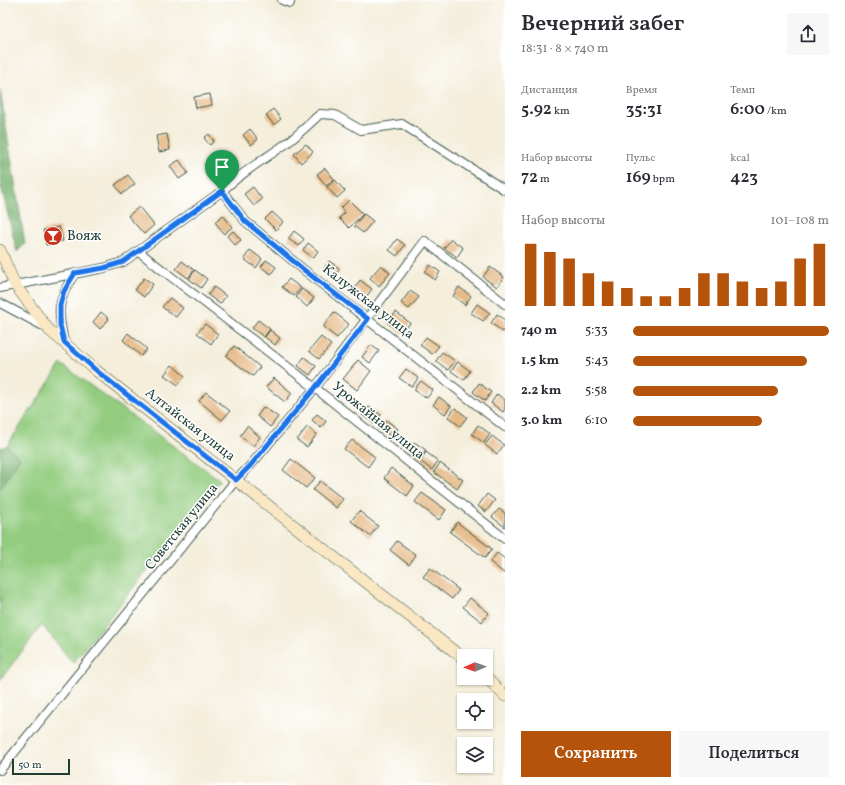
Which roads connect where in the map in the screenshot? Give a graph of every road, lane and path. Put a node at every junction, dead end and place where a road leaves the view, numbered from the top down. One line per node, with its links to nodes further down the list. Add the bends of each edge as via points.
1 (282, 0): 2 (street)
2 (290, 3)
3 (505, 190): 4 (street, via 402,124 361,130 335,115 320,114 288,142)
4 (222, 191): 6 (street); 12 (street, Калужская улица, via 245,221)
5 (0, 250): 8 (main road, Алтайская улица)
6 (138, 251): 7 (street, via 123,262); 15 (street, Урожайная улица)
7 (75, 273): 8 (street); 14 (street, via 64,291 60,305 60,325)
8 (15, 285): 9 (street); 13 (main road, Алтайская улица)
9 (0, 288)
10 (0, 303): 13 (street)
11 (505, 304): 12 (street, Советская улица, via 425,241)
12 (368, 319): 15 (street, Советская улица); 16 (street, Калужская улица)
13 (50, 330): 14 (main road, Алтайская улица)
14 (64, 342): 17 (main road, Алтайская улица, via 98,372)
15 (315, 388): 17 (street, Советская улица); 18 (street, Урожайная улица)
16 (505, 427)
17 (236, 480): 19 (main road, Алтайская улица); 22 (street, Советская улица)
18 (505, 539)
19 (457, 654)
20 (493, 684): 21 (main road)
21 (505, 696)
22 (0, 770)

